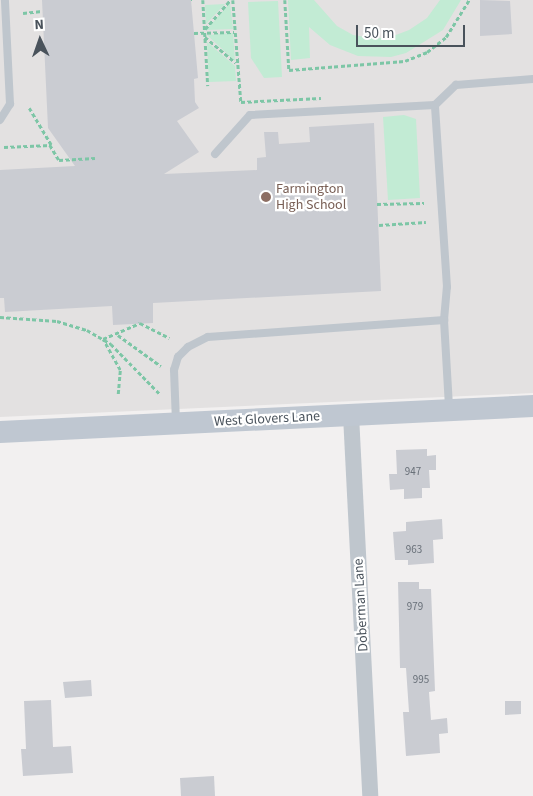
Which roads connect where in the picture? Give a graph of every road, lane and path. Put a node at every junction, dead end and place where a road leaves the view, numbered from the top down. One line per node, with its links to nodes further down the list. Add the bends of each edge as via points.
1 (5, 0): 8 (lane)
2 (203, 0): 9 (path)
3 (232, 0): 9 (path); 10 (path)
4 (285, 0): 5 (path, via 289,70 405,61 427,52 446,37)
5 (469, 0)
6 (42, 11): 7 (path)
7 (23, 14)
8 (3, 17): 19 (lane, via 10,104)
9 (204, 31): 10 (path); 11 (path); 12 (path)
10 (234, 32): 13 (path)
11 (194, 33)
12 (205, 37): 13 (path); 15 (path)
13 (236, 63): 16 (path, via 240,102)
14 (533, 79): 17 (lane, via 456,85)
15 (208, 86)
16 (321, 98)
17 (435, 105): 22 (lane, via 250,115); 29 (lane, via 447,287)
18 (29, 108): 20 (path)
19 (0, 120)
20 (50, 145): 21 (path); 23 (path, via 58,160)
21 (4, 147)
22 (215, 154)
23 (95, 158)
24 (424, 203): 25 (path)
25 (377, 204)
26 (426, 222): 27 (path)
27 (379, 224)
28 (0, 316): 32 (path, via 57,321)
29 (444, 320): 37 (lane); 39 (lane, via 208,337 188,347 178,358 174,370)
30 (117, 334): 31 (path, via 140,323); 32 (path); 33 (path)
31 (169, 338)
32 (102, 339): 34 (path); 35 (path, via 120,370)
33 (161, 366)
34 (159, 393)
35 (118, 394)
36 (533, 406): 37 (street, West Glovers Lane)
37 (450, 410): 38 (street, West Glovers Lane)
38 (351, 415): 39 (street, West Glovers Lane); 41 (street, Doberman Lane)
39 (176, 423): 40 (street, West Glovers Lane)
40 (0, 432)
41 (370, 796)

